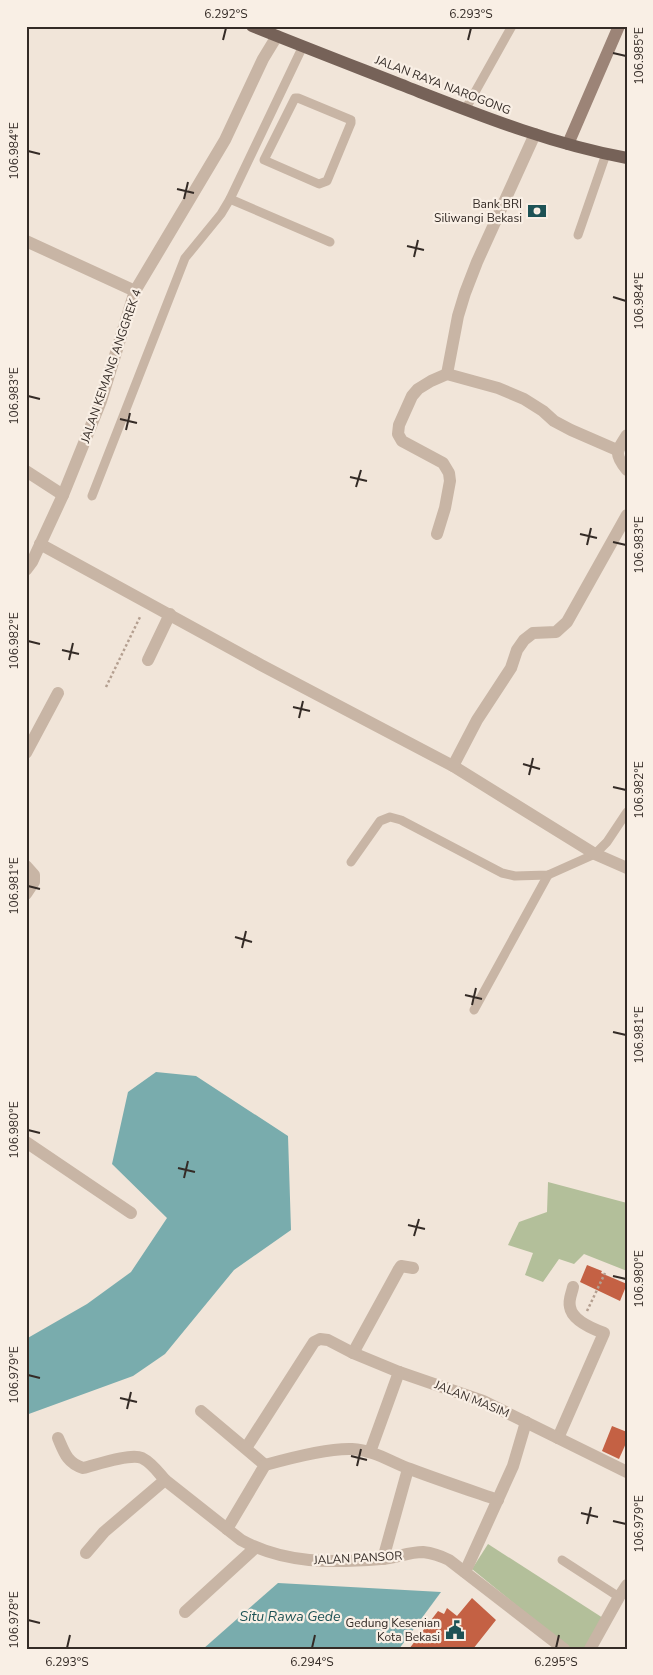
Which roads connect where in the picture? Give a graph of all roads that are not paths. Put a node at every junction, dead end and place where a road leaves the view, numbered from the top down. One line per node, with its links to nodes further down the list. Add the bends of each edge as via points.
1 (253, 26): 4 (main road, JALAN RAYA NAROGONG)
2 (512, 26): 6 (lane)
3 (619, 26): 10 (main road)
4 (277, 36): 5 (main road, JALAN RAYA NAROGONG); 17 (street, JALAN KEMANG ANGGREK 4, via 225,140)
5 (303, 46): 6 (main road, JALAN RAYA NAROGONG); 7 (lane)
6 (465, 110): 9 (main road, JALAN RAYA NAROGONG)
7 (265, 124): 8 (lane); 13 (lane)
8 (279, 129): 8 (lane, via 264,161 323,184 351,120 295,98)
9 (535, 134): 10 (main road, JALAN RAYA NAROGONG); 18 (street, via 465,293)
10 (568, 144): 11 (main road, JALAN RAYA NAROGONG)
11 (606, 154): 12 (main road, JALAN RAYA NAROGONG); 14 (lane)
12 (627, 158)
13 (230, 200): 16 (lane); 24 (lane, via 185,258)
14 (578, 236)
15 (26, 241): 17 (street)
16 (330, 242)
17 (135, 291): 23 (street, JALAN KEMANG ANGGREK 4, via 101,401)
18 (447, 374): 20 (street, via 524,399 554,421); 26 (street, via 418,389 412,396 398,434 402,441 442,463 449,473 445,508)
19 (627, 435): 20 (street)
20 (617, 450): 21 (street, via 618,459)
21 (627, 470)
22 (26, 471): 23 (street)
23 (63, 495): 27 (street, JALAN KEMANG ANGGREK 4)
24 (92, 496)
25 (627, 515): 33 (street, via 567,622 556,632 533,633 517,650 512,668 476,720)
26 (437, 534)
27 (40, 544): 28 (street, JALAN KEMANG ANGGREK 4); 29 (street)
28 (26, 570)
29 (170, 614): 30 (street); 33 (street)
30 (148, 660)
31 (58, 693): 32 (street)
32 (26, 753)
33 (453, 766): 35 (street)
34 (627, 812): 35 (lane)
35 (595, 854): 38 (street); 39 (lane)
36 (351, 862): 39 (lane, via 380,821 390,817 502,873)
37 (26, 866): 40 (street, via 34,875 34,882)
38 (627, 868)
39 (548, 875): 41 (lane)
40 (26, 894)
41 (474, 1010)
42 (26, 1142): 43 (street)
43 (131, 1213)
44 (413, 1268): 46 (street, via 405,1265 398,1269)
45 (573, 1286): 51 (street, via 572,1314 588,1327 604,1333)
46 (353, 1353): 47 (street, JALAN MASIM); 52 (street, JALAN MASIM, via 328,1340 314,1342)
47 (399, 1372): 49 (street, JALAN MASIM, via 483,1401); 53 (street)
48 (201, 1411): 52 (street)
49 (526, 1422): 51 (street, JALAN MASIM); 58 (street, via 513,1466)
50 (58, 1438): 57 (street, JALAN PANSOR, via 70,1462 75,1465 83,1468 140,1457)
51 (558, 1438): 56 (street, JALAN MASIM)
52 (246, 1448): 54 (street)
53 (370, 1452): 54 (street, via 340,1450); 55 (street)
54 (265, 1465): 59 (street)
55 (408, 1469): 58 (street); 62 (street)
56 (627, 1472)
57 (165, 1480): 59 (street, JALAN PANSOR); 61 (street, via 104,1532)
58 (498, 1500): 64 (street)
59 (227, 1529): 60 (street, JALAN PANSOR)
60 (255, 1548): 62 (street, JALAN PANSOR, via 306,1561); 67 (street)
61 (86, 1553)
62 (383, 1559): 64 (street, JALAN PANSOR, via 423,1552 449,1560)
63 (562, 1560): 66 (lane)
64 (465, 1572): 68 (street, JALAN PANSOR)
65 (627, 1585): 66 (street)
66 (617, 1596): 69 (street)
67 (185, 1612)
68 (564, 1649)
69 (590, 1649)

